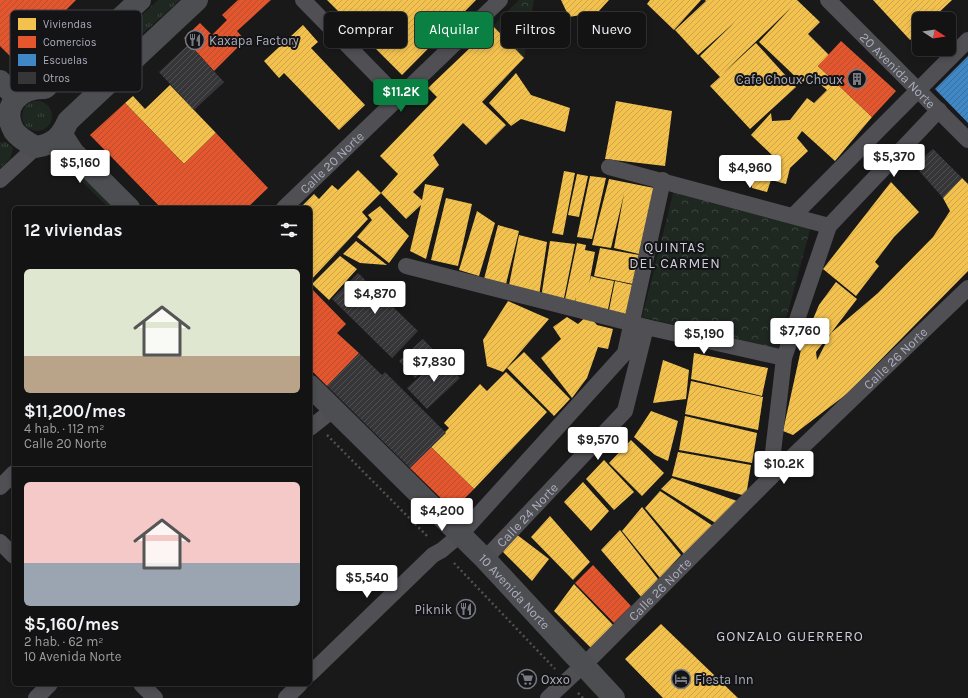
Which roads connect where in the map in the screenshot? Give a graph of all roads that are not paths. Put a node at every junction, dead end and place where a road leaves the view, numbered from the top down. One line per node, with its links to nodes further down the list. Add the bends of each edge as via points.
1 (140, 0): 6 (street)
2 (197, 0): 8 (street)
3 (303, 0): 16 (street)
4 (500, 0): 16 (street, Calle 20 Norte)
5 (828, 0): 10 (street, 20 Avenida Norte)
6 (129, 10)
7 (968, 40): 10 (street)
8 (142, 52)
9 (0, 81): 11 (street)
10 (918, 89): 17 (street, 20 Avenida Norte); 27 (street)
11 (10, 91)
12 (11, 92): 15 (street)
13 (23, 92): 15 (street)
14 (99, 92): 19 (street, via 68,121)
15 (16, 97): 18 (street, via 8,109)
16 (398, 97): 26 (street, Calle 20 Norte)
17 (939, 110): 20 (street, 20 Avenida Norte); 28 (street)
18 (4, 122): 21 (street, via 24,141)
19 (62, 135): 21 (street, via 50,144); 25 (street, via 73,152)
20 (968, 140)
21 (36, 147): 23 (street)
22 (609, 167): 24 (street)
23 (0, 180)
24 (663, 180): 27 (street); 31 (street, Calle 24 Norte)
25 (127, 206)
26 (286, 206)
27 (794, 215): 28 (street)
28 (828, 226): 32 (street)
29 (406, 266): 31 (street)
30 (968, 288): 37 (street, Calle 26 Norte)
31 (639, 325): 32 (street); 39 (street, Calle 24 Norte, via 625,353); 42 (street, Calle 24 Norte, via 625,411)
32 (784, 358): 37 (street)
33 (312, 388): 34 (street, 10 Avenida Norte)
34 (334, 409): 35 (street); 39 (street, 10 Avenida Norte)
35 (312, 426)
36 (12, 475): 38 (street)
37 (770, 478): 43 (street, Calle 26 Norte)
38 (0, 487)
39 (461, 534): 42 (street, 10 Avenida Norte); 44 (street, Calle 24 Norte, via 433,555)
40 (0, 542): 41 (street)
41 (12, 554)
42 (485, 559): 43 (street, 10 Avenida Norte)
43 (583, 665): 51 (street, Calle 26 Norte); 52 (street, 10 Avenida Norte)
44 (312, 672)
45 (48, 686): 48 (street)
46 (143, 686): 49 (street)
47 (298, 686): 50 (street)
48 (36, 698)
49 (155, 698)
50 (286, 698)
51 (548, 698)
52 (614, 698)

